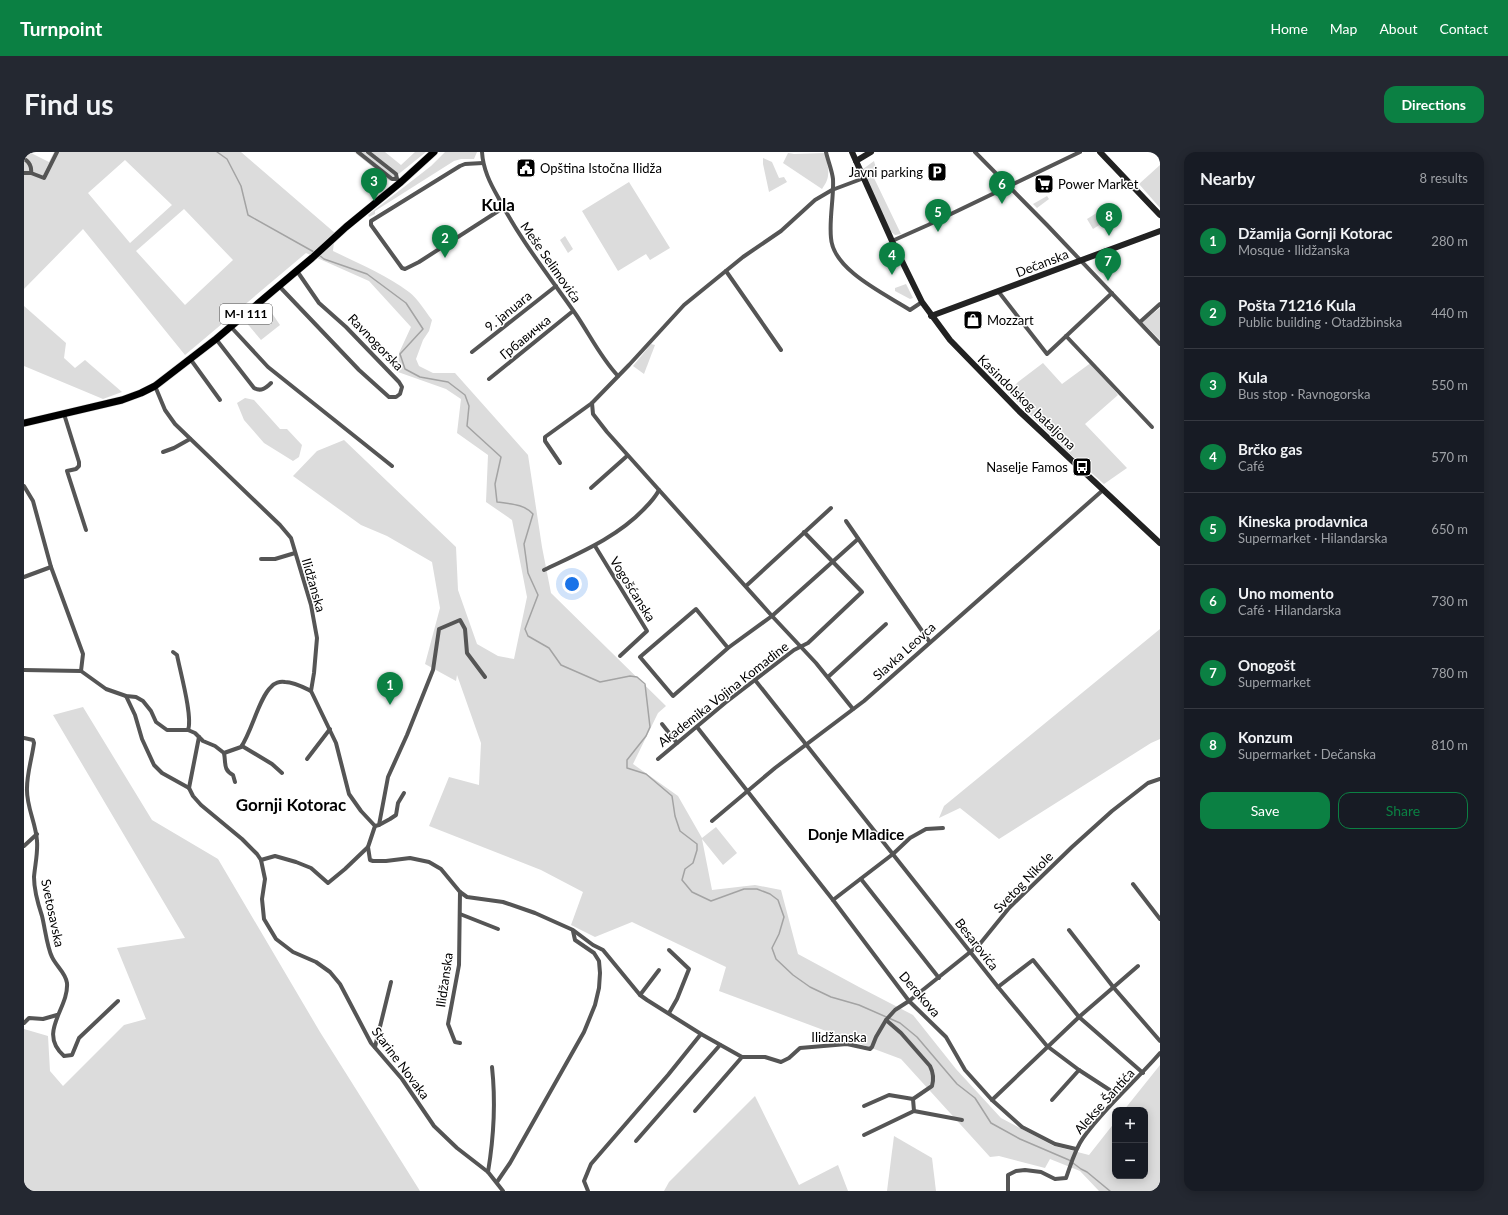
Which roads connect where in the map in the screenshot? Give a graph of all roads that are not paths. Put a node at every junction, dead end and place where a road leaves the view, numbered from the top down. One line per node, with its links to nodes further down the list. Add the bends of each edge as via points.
1 (57, 152): 15 (street, via 44,178)
2 (358, 152): 18 (street, via 392,180)
3 (368, 152): 18 (street, via 396,174)
4 (434, 152): 18 (main road, M-I 111)
5 (482, 152): 14 (street, Meše Selimovića)
6 (826, 152): 20 (street, via 832,177)
7 (852, 152): 13 (street, Kasindolskog bataljona)
8 (871, 152): 13 (street)
9 (975, 152): 19 (street)
10 (1080, 152): 19 (street)
11 (1100, 152): 22 (street)
12 (24, 159): 15 (street, via 29,164)
13 (856, 161): 17 (street, Kasindolskog bataljona)
14 (483, 163): 21 (street, Meše Selimovića); 21 (street, via 460,166 371,221 371,225 405,269)
15 (31, 172): 16 (street)
16 (24, 173)
17 (864, 178): 20 (street); 24 (street, Kasindolskog bataljona)
18 (399, 180): 26 (main road, M-I 111)
19 (1008, 187): 24 (street); 25 (street)
20 (832, 190): 27 (street, via 815,200 781,231); 32 (street, via 831,239 840,261 855,276 910,310)
21 (503, 208): 29 (street, Meše Selimovića)
22 (1160, 215)
23 (1160, 231): 25 (street, Dečanska)
24 (892, 240): 32 (street, Kasindolskog bataljona)
25 (1081, 260): 30 (street, Dečanska); 31 (street)
26 (297, 271): 28 (main road, M-I 111); 28 (street, Ravnogorska, via 320,303 399,382 402,387 400,394 390,397 359,370)
27 (726, 271): 41 (street); 44 (street, via 676,312)
28 (279, 286): 37 (main road, M-I 111)
29 (556, 286): 34 (street, Meše Selimovića); 42 (street, 9. januara)
30 (998, 291): 35 (street, Dečanska); 38 (street, via 1047,354)
31 (1112, 293): 36 (street); 38 (street)
32 (922, 302): 35 (street, Kasindolskog bataljona)
33 (1160, 304): 36 (street)
34 (573, 310): 44 (street, Meše Selimovića, via 605,362); 45 (street, Грбавичка)
35 (931, 316): 61 (street, Kasindolskog bataljona, via 989,381)
36 (1140, 322): 40 (street)
37 (231, 327): 39 (main road, M-I 111); 57 (street, via 268,367)
38 (1066, 336): 52 (street)
39 (216, 339): 43 (main road, M-I 111); 46 (street, via 254,388 265,389)
40 (1160, 344)
41 (781, 350)
42 (472, 352)
43 (190, 360): 47 (main road, M-I 111); 48 (street)
44 (618, 376): 49 (street)
45 (489, 379)
46 (271, 383)
47 (155, 386): 50 (main road, M-I 111, via 122,400); 53 (street, Ilidžanska, via 165,410)
48 (220, 400)
49 (592, 403): 55 (street, via 593,414); 56 (street, via 545,437)
50 (64, 414): 51 (main road, M-I 111); 64 (street, via 79,462 76,469 68,471)
51 (24, 423)
52 (1152, 427)
53 (190, 439): 54 (street); 69 (street, Ilidžanska, via 286,531)
54 (163, 452)
55 (627, 456): 59 (street); 60 (street)
56 (560, 463)
57 (392, 466)
58 (24, 486): 72 (street, via 33,501)
59 (592, 488)
60 (659, 490): 68 (street, Vogošćanska, via 637,516 609,538); 75 (street, Akademika Vojina Komadine)
61 (1103, 490): 67 (street, Kasindolskog bataljona); 78 (street, Slavka Leovca)
62 (831, 508): 65 (street)
63 (846, 521): 66 (street)
64 (86, 530)
65 (804, 532): 71 (street, Akademika Vojina Komadine); 75 (street)
66 (858, 539): 71 (street); 78 (street)
67 (1160, 542)
68 (594, 546): 73 (street, Vogošćanska); 82 (street, Vogošćanska, via 647,630)
69 (295, 553): 70 (street, via 275,559); 88 (street, Ilidžanska, via 311,605 317,638)
70 (261, 559)
71 (832, 561): 76 (street); 79 (street, Akademika Vojina Komadine, via 862,592 808,643)
72 (51, 567): 74 (street); 84 (street, via 83,654)
73 (544, 570)
74 (24, 577)
75 (746, 586): 76 (street, Akademika Vojina Komadine)
76 (772, 616): 79 (street, Akademika Vojina Komadine); 80 (street)
77 (886, 624): 86 (street)
78 (929, 642): 90 (street, Slavka Leovca)
79 (800, 646): 86 (street, Akademika Vojina Komadine); 87 (street, Akademika Vojina Komadine)
80 (728, 648): 80 (street, via 673,696 640,657 696,609)
81 (173, 652): 94 (street, via 177,655 189,711)
82 (620, 656)
83 (24, 670): 84 (street)
84 (81, 671): 89 (street, via 106,689)
85 (486, 677): 111 (street, via 467,653 465,628 460,620 439,630 433,670 388,777)
86 (828, 677): 90 (street, Akademika Vojina Komadine)
87 (755, 680): 92 (street, Akademika Vojina Komadine); 98 (street, Besarovića)
88 (311, 691): 93 (street); 99 (street, via 284,682 270,687)
89 (126, 696): 94 (street, via 143,701 156,722 167,730); 107 (street, Starine Novaka, via 154,765 162,773)
90 (853, 709): 98 (street, Slavka Leovca)
91 (662, 724): 97 (street)
92 (697, 727): 97 (street, Akademika Vojina Komadine); 108 (street, Derokova)
93 (330, 729): 101 (street); 111 (street, via 349,794 361,811)
94 (188, 730): 95 (street)
95 (199, 737): 100 (street); 107 (street)
96 (24, 738): 106 (street, Svetosavska, via 33,740 34,743)
97 (677, 743): 102 (street, Akademika Vojina Komadine)
98 (806, 745): 108 (street, Slavka Leovca); 116 (street, Besarovića)
99 (242, 746): 100 (street); 103 (street)
100 (224, 753): 105 (street, via 226,769)
101 (307, 759)
102 (658, 759)
103 (282, 773)
104 (1160, 779): 128 (street, Svetog Nikole, via 1148,783 1112,811 1009,908 986,938)
105 (235, 782)
106 (25, 787): 113 (street, Svetosavska)
107 (189, 788): 117 (street, Starine Novaka, via 201,805 242,838)
108 (746, 791): 110 (street, Slavka Leovca); 121 (street, Derokova)
109 (404, 793): 111 (street, via 398,803 396,814)
110 (712, 821)
111 (377, 826): 115 (street)
112 (943, 828): 116 (street, via 926,829 910,838)
113 (36, 834): 114 (street); 139 (street, Svetosavska, via 36,892 52,957 67,983)
114 (24, 846)
115 (368, 848): 117 (street, via 328,883 311,868 296,862 275,856); 120 (street, via 370,860 373,861 410,858 429,862 441,870)
116 (893, 854): 118 (street); 128 (street, Besarovića)
117 (261, 860): 148 (street, Starine Novaka, via 265,879 262,899 264,919 272,934 293,952 316,962 330,972 340,984 361,1026)
118 (861, 879): 121 (street); 131 (street, Derokova)
119 (1133, 884): 123 (street)
120 (460, 892): 122 (street, Ilidžanska); 125 (street, Ilidžanska, via 467,896 503,902)
121 (833, 900): 137 (street, Derokova)
122 (460, 914): 124 (street); 145 (street, Ilidžanska, via 458,965 448,1024 455,1042)
123 (1160, 918)
124 (498, 928)
125 (573, 930): 135 (street, Ilidžanska, via 603,950); 166 (street, via 575,940 597,958 600,973 598,996 584,1032)
126 (1069, 930): 134 (street)
127 (669, 950): 138 (street, via 689,969)
128 (970, 952): 131 (street, Svetog Nikole); 133 (street, Besarovića)
129 (1138, 966): 134 (street)
130 (659, 970): 135 (street)
131 (939, 978): 137 (street, Svetog Nikole)
132 (391, 982): 148 (street)
133 (998, 988): 140 (street, via 1033,960); 147 (street, Besarovića)
134 (1114, 988): 140 (street); 144 (street)
135 (640, 994): 138 (street, Ilidžanska)
136 (118, 1001): 139 (street, Svetosavska, via 79,1038 72,1055 68,1056 64,1056 54,1045 54,1023)
137 (909, 1001): 141 (street, Svetog Nikole); 156 (street, Derokova, via 946,1037 965,1070)
138 (669, 1013): 143 (street, Ilidžanska)
139 (57, 1015): 142 (street, via 43,1019 29,1018)
140 (1079, 1017): 147 (street); 153 (street)
141 (886, 1020): 150 (street, Ilidžanska, via 870,1049 847,1044 800,1048 781,1062 765,1057); 155 (street, via 926,1060 932,1071 932,1086)
142 (24, 1023)
143 (701, 1034): 146 (street, Ilidžanska); 168 (street, via 591,1164 584,1181)
144 (1160, 1041)
145 (460, 1043)
146 (720, 1045): 150 (street, Ilidžanska); 163 (street)
147 (1047, 1046): 152 (street, Besarovića); 156 (street)
148 (375, 1047): 165 (street, Starine Novaka, via 402,1079 434,1126)
149 (1160, 1053): 153 (street, Alekse Šantića)
150 (742, 1057): 159 (street)
151 (492, 1067): 165 (street, via 495,1107)
152 (1079, 1070): 154 (street, Besarovića); 157 (street)
153 (1143, 1073): 154 (street, Alekse Šantića)
154 (1119, 1096): 164 (street, Alekse Šantića)
155 (913, 1099): 158 (street, via 889,1095); 160 (street)
156 (992, 1100): 164 (street, Derokova, via 1022,1127 1055,1144)
157 (1052, 1100)
158 (864, 1106)
159 (695, 1111)
160 (914, 1111): 161 (street); 162 (street)
161 (962, 1120)
162 (864, 1135)
163 (636, 1141)
164 (1076, 1149): 169 (street, Alekse Šantića, via 1066,1178 1055,1179 1041,1172 1016,1170 1008,1175)
165 (488, 1172): 166 (street, Starine Novaka)
166 (497, 1182): 167 (street, Starine Novaka)
167 (503, 1191)
168 (588, 1191)
169 (1008, 1191)

